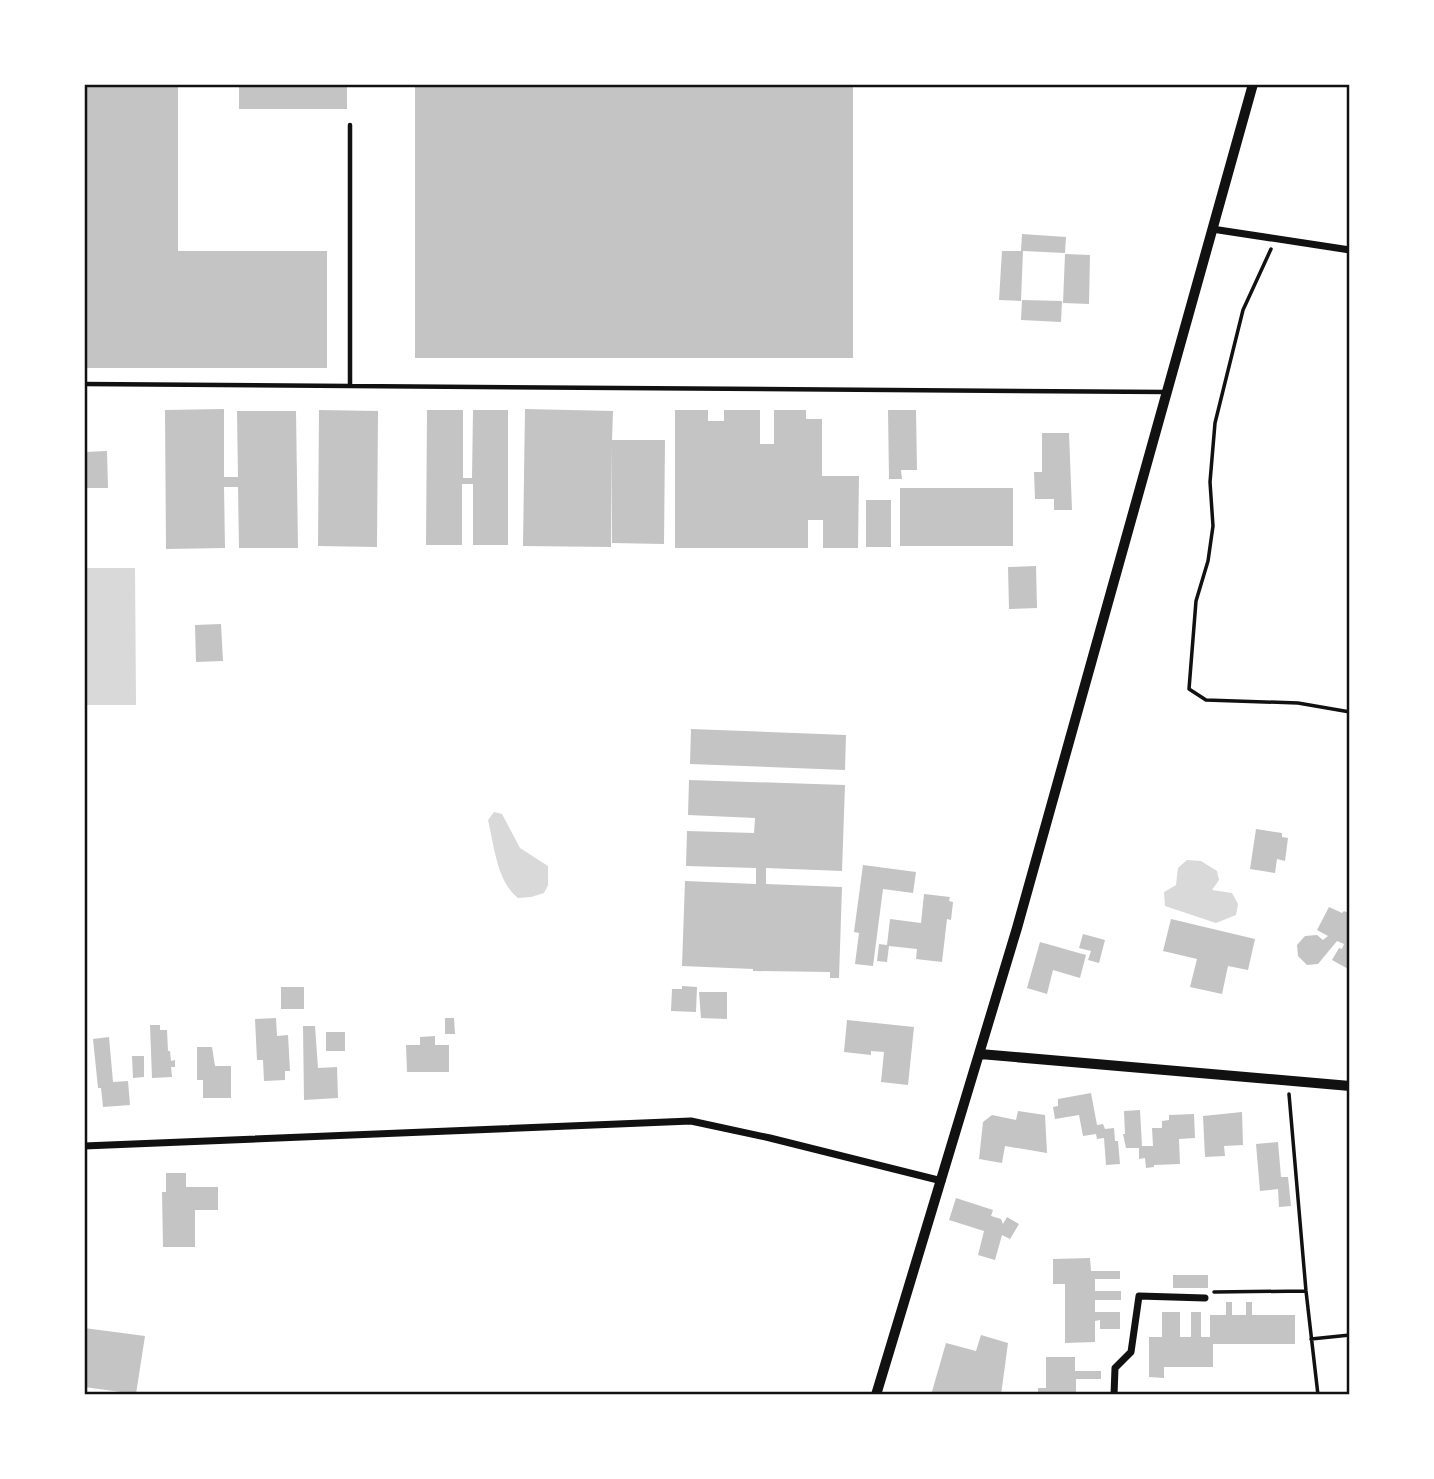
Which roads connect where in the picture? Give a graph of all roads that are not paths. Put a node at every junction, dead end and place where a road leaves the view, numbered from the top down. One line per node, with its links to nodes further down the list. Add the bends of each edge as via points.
1 (1252, 84): 3 (street)
2 (349, 125): 6 (lane)
3 (1212, 229): 4 (street); 7 (street)
4 (1350, 250)
5 (84, 384): 6 (lane)
6 (349, 386): 7 (lane)
7 (1166, 392): 8 (street)
8 (980, 1054): 9 (street); 11 (street)
9 (1350, 1086)
10 (84, 1146): 11 (street, via 691,1121)
11 (942, 1181): 13 (street)
12 (1205, 1298): 14 (street, via 1139,1296 1131,1352 1115,1368)
13 (876, 1395)
14 (1114, 1395)

